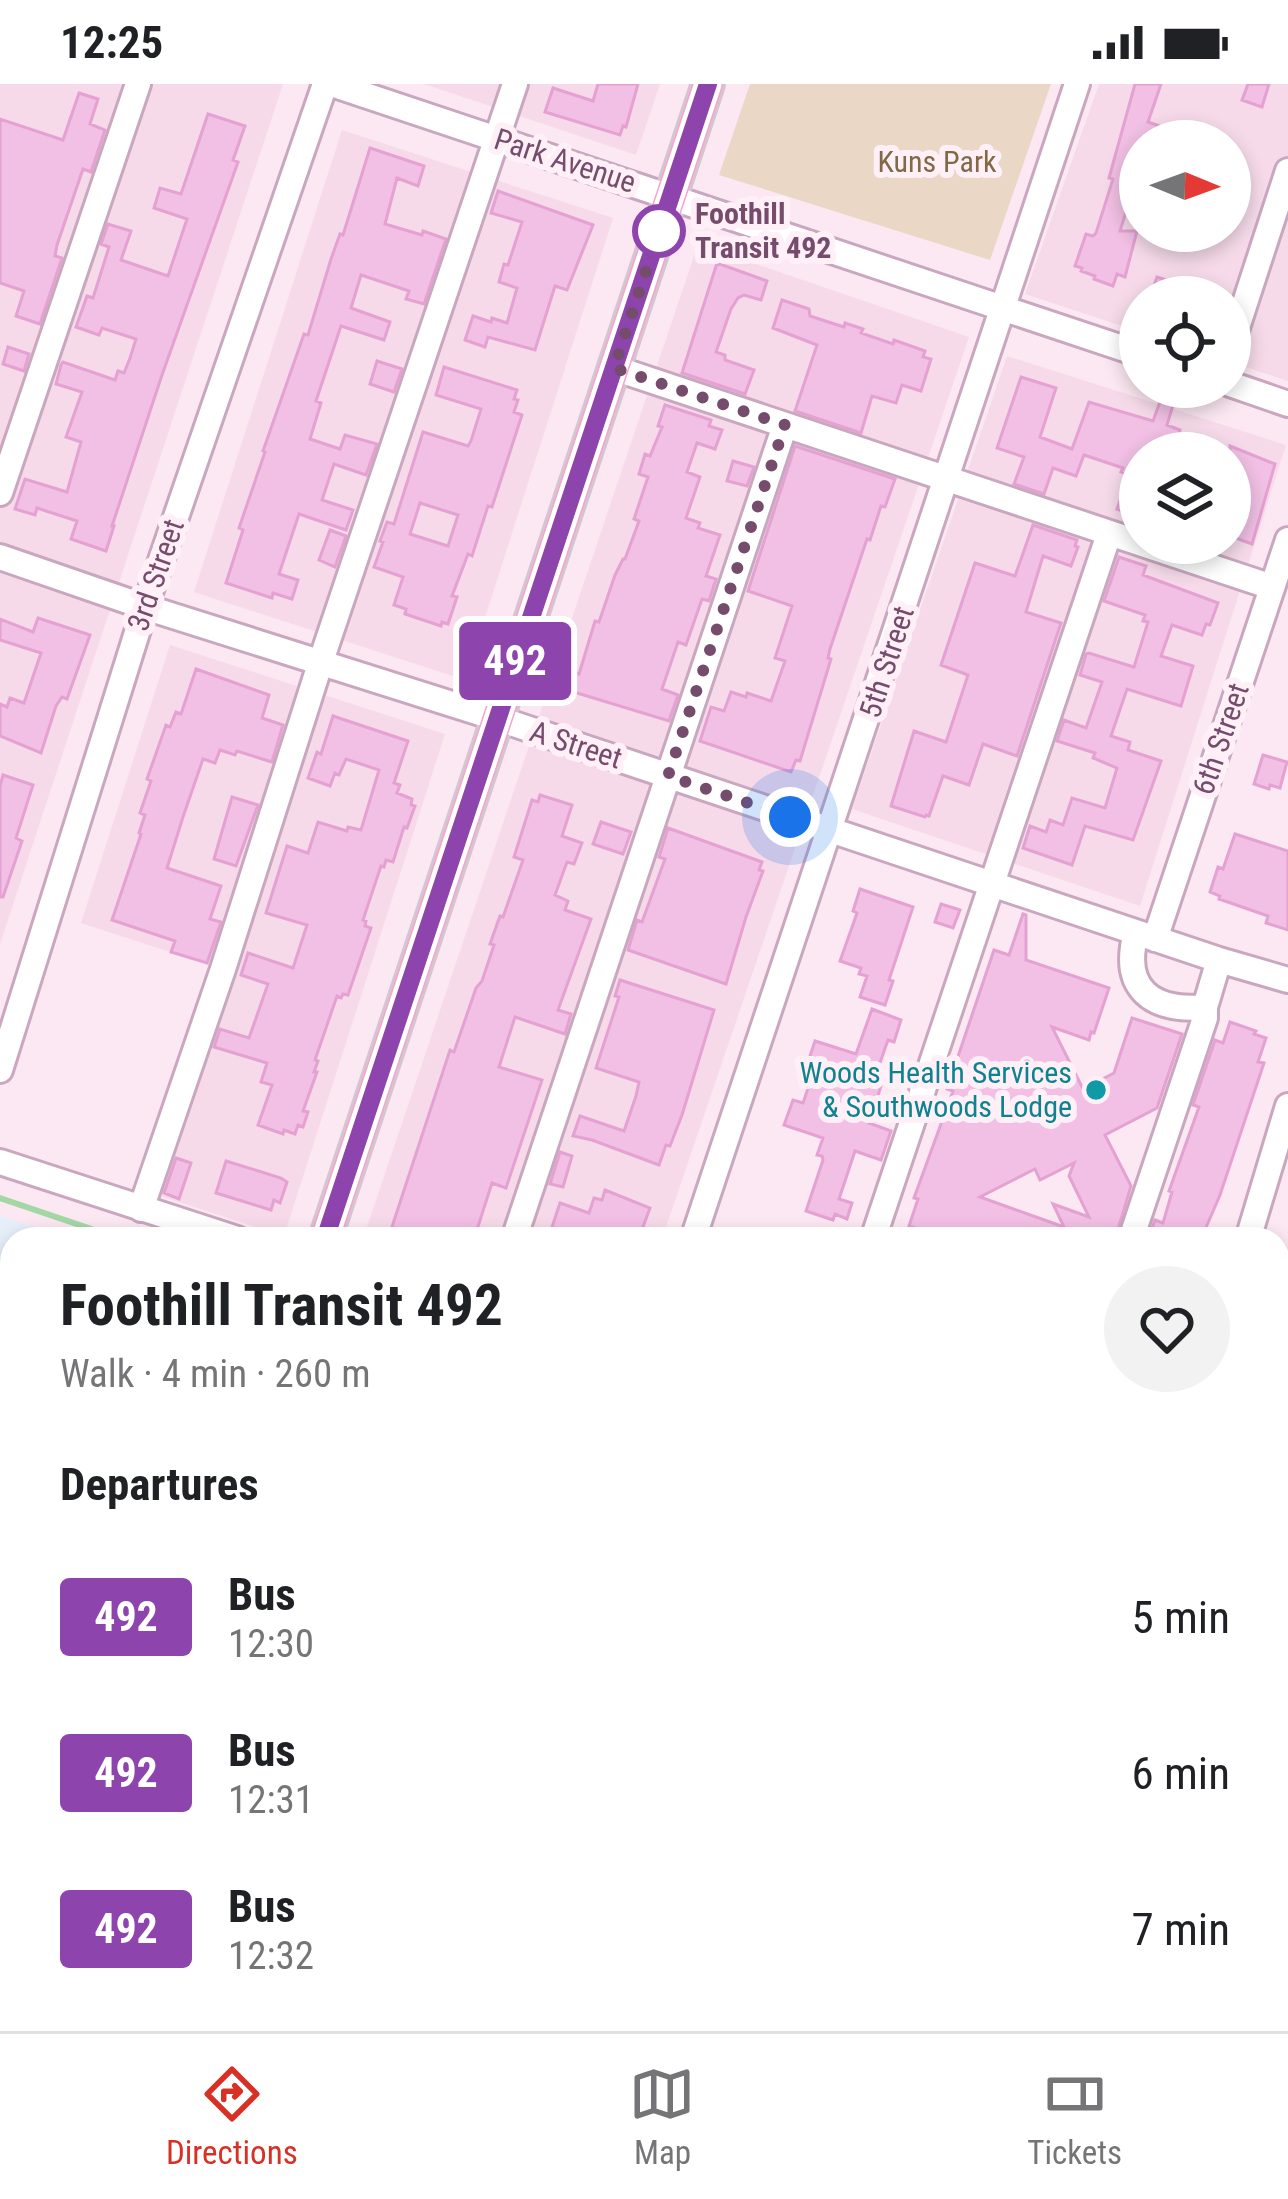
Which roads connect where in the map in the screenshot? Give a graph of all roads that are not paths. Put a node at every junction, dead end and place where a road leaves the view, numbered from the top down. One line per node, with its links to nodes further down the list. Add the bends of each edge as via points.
1 (138, 84): 17 (street)
2 (328, 84): 6 (street, Park Avenue); 22 (street, 3rd Street)
3 (515, 84): 6 (street)
4 (708, 84): 8 (main road)
5 (1077, 84): 10 (street, 5th Street)
6 (497, 139): 8 (street, Park Avenue); 23 (street)
7 (1288, 171): 9 (street)
8 (671, 196): 10 (street, Park Avenue); 12 (main road)
9 (1251, 285)
10 (1003, 308): 11 (street, Park Avenue); 16 (street, 5th Street)
11 (1119, 347)
12 (614, 368): 15 (street); 24 (main road)
13 (1251, 391): 14 (street)
14 (1288, 404)
15 (785, 425): 16 (street); 25 (street)
16 (947, 478): 18 (street); 26 (street, 5th Street)
17 (0, 493)
18 (1109, 534): 21 (street); 27 (street)
19 (1288, 540): 21 (street, 6th Street)
20 (0, 557): 22 (street, A Street)
21 (1272, 587): 28 (street, 6th Street)
22 (145, 607): 23 (street, A Street); 32 (street, 3rd Street)
23 (321, 661): 24 (street, A Street); 35 (street)
24 (496, 718): 25 (street, A Street); 37 (main road)
25 (668, 776): 26 (street, A Street); 38 (street)
26 (831, 830): 27 (street, A Street); 39 (street, 5th Street)
27 (992, 884): 28 (street, A Street); 40 (street)
28 (1146, 936): 29 (street, A Street); 31 (street, via 1131,952 1132,977 1149,997)
29 (1220, 960): 30 (street, A Street); 31 (street)
30 (1288, 980)
31 (1205, 1007): 41 (street)
32 (0, 1070)
33 (1288, 1106): 42 (street)
34 (0, 1162): 35 (street)
35 (140, 1209): 36 (street)
36 (198, 1227)
37 (329, 1227)
38 (518, 1227)
39 (697, 1227)
40 (877, 1227)
41 (1135, 1227)
42 (1252, 1227)

